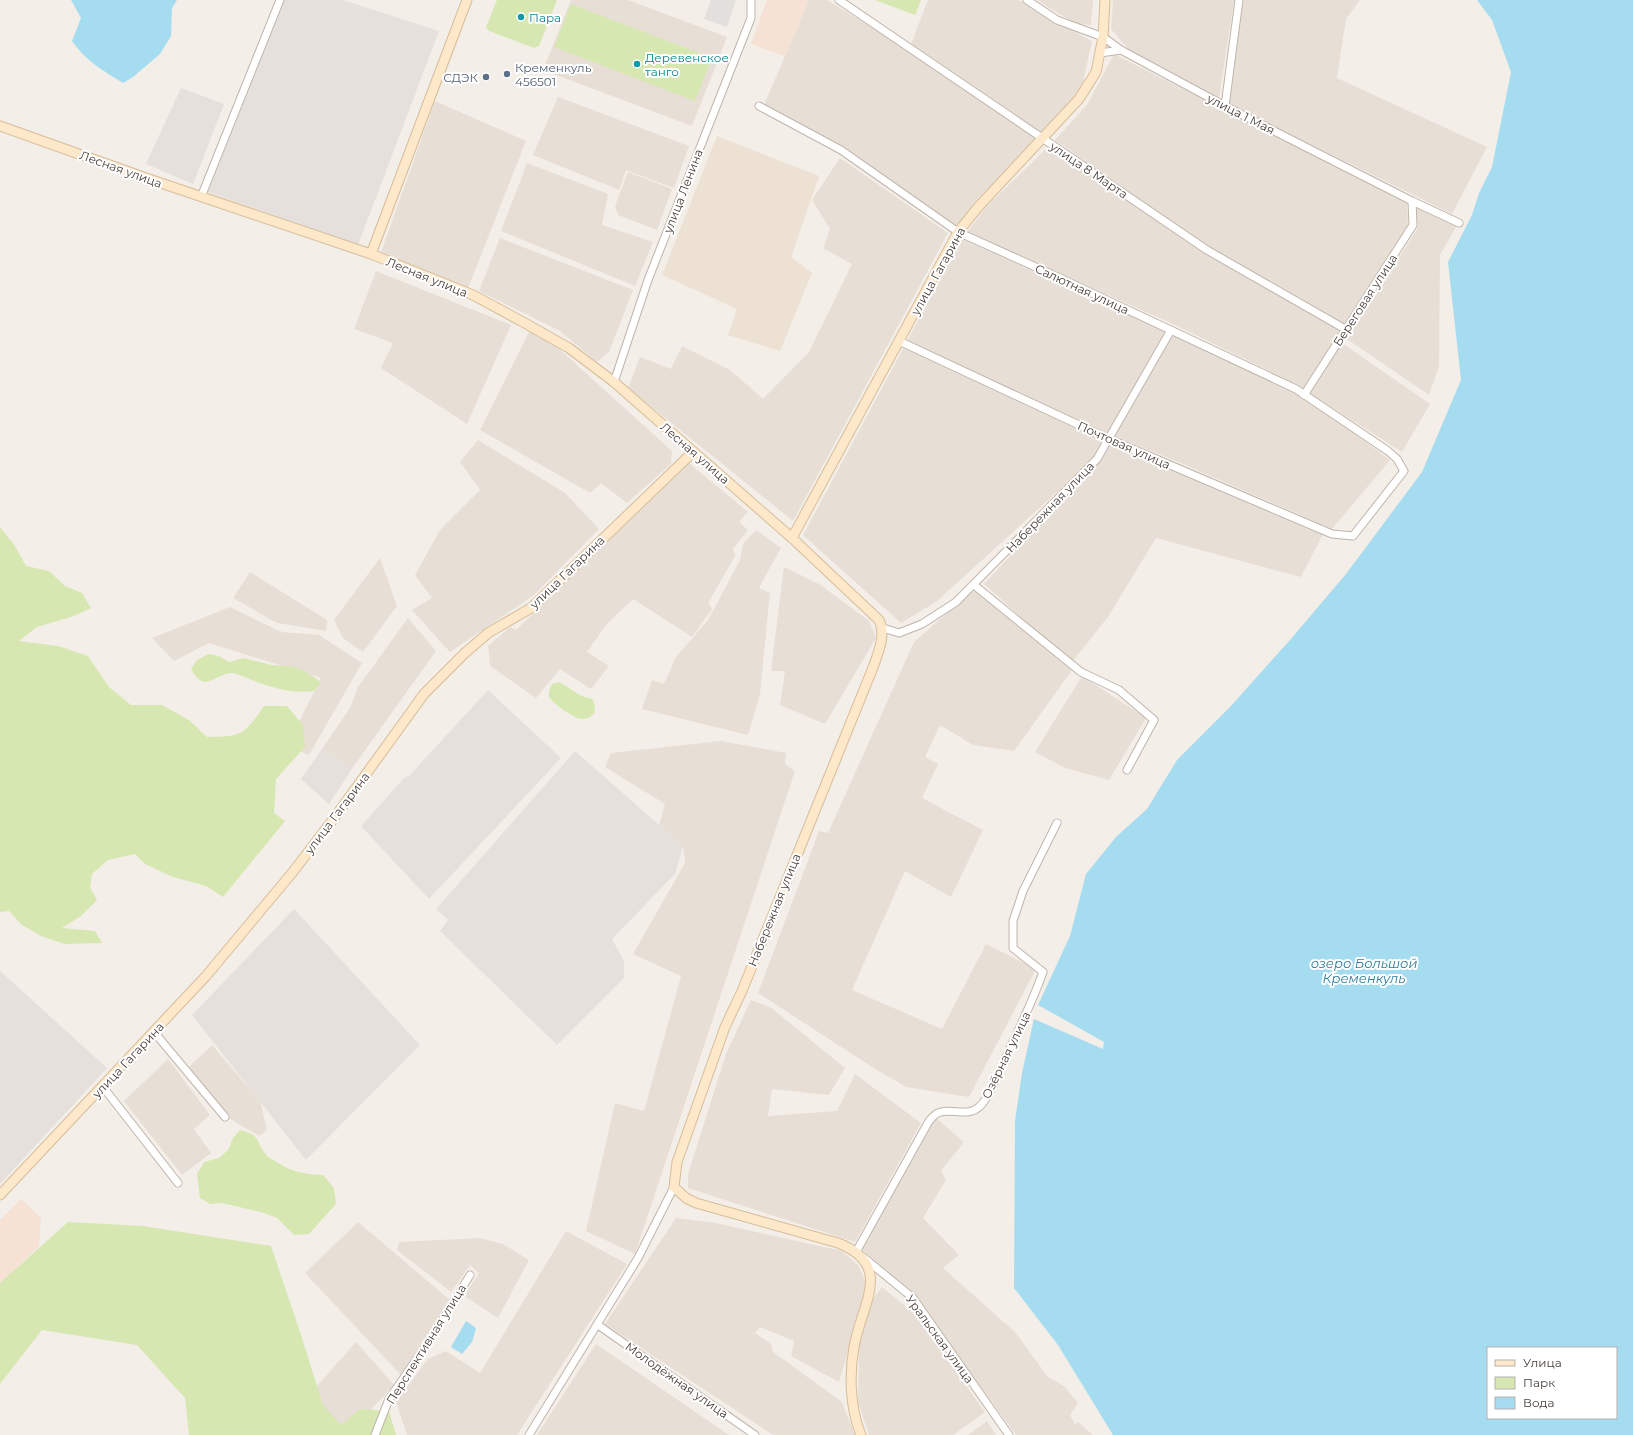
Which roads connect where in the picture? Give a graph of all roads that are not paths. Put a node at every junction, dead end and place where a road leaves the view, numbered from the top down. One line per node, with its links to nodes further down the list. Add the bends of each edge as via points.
1 (280, 0): 15 (street)
2 (467, 0): 19 (street)
3 (751, 0): 23 (street, улица Ленина, via 751,18 651,273)
4 (839, 0): 14 (street, улица 8 Марта)
5 (1027, 0): 8 (street, улица 1 Мая, via 1058,20)
6 (1105, 0): 8 (street, улица Гагарина)
7 (1239, 0): 12 (street)
8 (1102, 37): 9 (street, улица 1 Мая); 10 (street, улица Гагарина)
9 (1121, 50): 10 (street); 12 (street, улица 1 Мая)
10 (1100, 53): 14 (street, улица Гагарина, via 1096,72 1079,99)
11 (759, 106): 18 (street, Салютная улица, via 841,150)
12 (1225, 106): 16 (street, улица 1 Мая)
13 (0, 126): 15 (street, Лесная улица)
14 (1043, 139): 18 (street, улица Гагарина, via 979,206); 20 (street, улица 8 Марта, via 1207,250)
15 (201, 197): 19 (street, Лесная улица)
16 (1412, 201): 17 (street, улица 1 Мая); 20 (street, Береговая улица, via 1413,225)
17 (1459, 223)
18 (958, 232): 21 (street, Салютная улица); 22 (street, улица Гагарина)
19 (371, 254): 23 (street, Лесная улица, via 473,295 517,318 569,348)
20 (1345, 329): 24 (street, Береговая улица)
21 (1171, 330): 24 (street, Салютная улица); 25 (street, Набережная улица)
22 (899, 341): 25 (street, Почтовая улица); 28 (street, улица Гагарина)
23 (614, 382): 26 (street, Лесная улица)
24 (1304, 394): 27 (street, Салютная улица, via 1388,451 1397,459 1404,471)
25 (1109, 439): 27 (street, Почтовая улица, via 1332,534); 29 (street, Набережная улица, via 1097,459)
26 (693, 452): 28 (street, Лесная улица); 33 (street, улица Гагарина, via 531,608 488,634 464,653 424,694 292,873 206,976)
27 (1353, 536)
28 (792, 538): 30 (street, via 870,610)
29 (974, 585): 30 (street, Набережная улица, via 956,602 922,624 899,633); 31 (street, via 1081,672 1118,690 1154,720)
30 (883, 628): 37 (street, Набережная улица, via 874,665 745,984 725,1027 677,1162)
31 (1126, 770)
32 (1057, 823): 39 (street, Озёрная улица, via 1023,891 1013,921 1013,948 1043,972 1037,991 990,1092 979,1108 964,1113 944,1111 937,1113 929,1121)
33 (154, 1032): 34 (street, улица Гагарина); 35 (street)
34 (103, 1087): 36 (street); 38 (street, улица Гагарина)
35 (225, 1117)
36 (178, 1184)
37 (677, 1190): 39 (street, Уральская улица, via 696,1203 838,1243); 41 (street)
38 (0, 1195)
39 (859, 1254): 45 (street, via 868,1265 871,1275 870,1294 854,1347 851,1374 853,1402); 46 (street, Уральская улица, via 913,1298)
40 (470, 1275): 42 (street, Перспективная улица, via 430,1340 389,1399)
41 (598, 1325): 43 (street); 44 (street, Молодёжная улица)
42 (375, 1435)
43 (529, 1435)
44 (755, 1435)
45 (861, 1435)
46 (1009, 1435)

